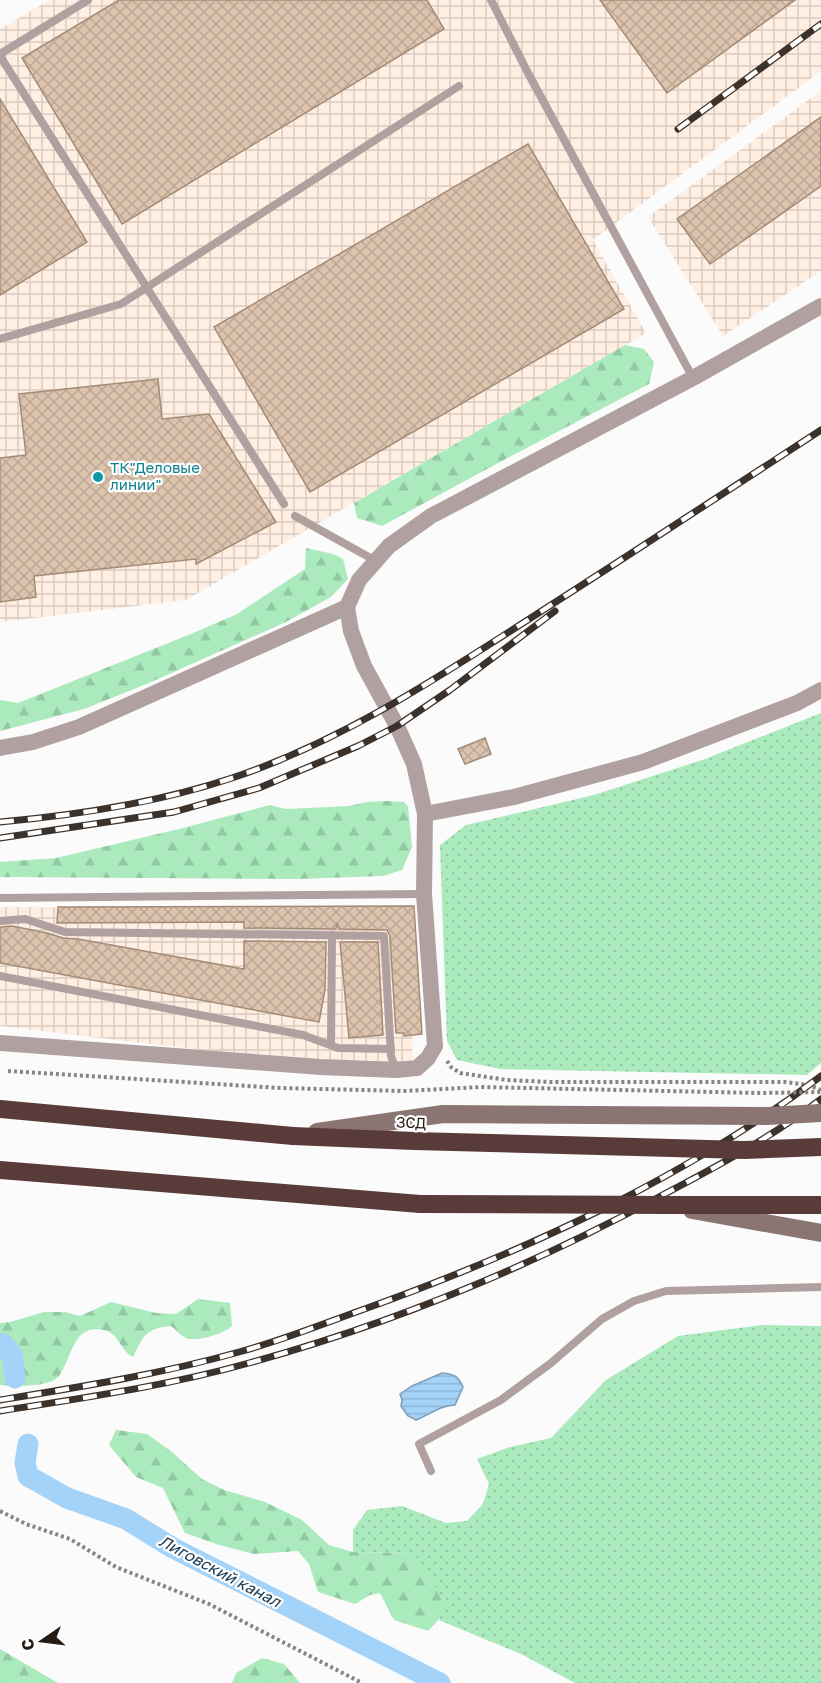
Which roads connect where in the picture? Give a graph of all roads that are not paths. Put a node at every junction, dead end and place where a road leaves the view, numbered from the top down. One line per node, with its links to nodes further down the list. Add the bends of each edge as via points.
1 (88, 0): 3 (lane)
2 (491, 0): 8 (lane)
3 (0, 55): 5 (lane)
4 (459, 86): 5 (lane)
5 (146, 288): 7 (lane, via 121,304); 9 (lane)
6 (821, 306): 8 (street)
7 (0, 339)
8 (693, 378): 11 (street, via 431,516 389,546)
9 (284, 504)
10 (295, 516): 11 (lane)
11 (376, 561): 12 (street, via 359,580)
12 (347, 607): 14 (street, via 80,727); 15 (street, via 364,666 414,764)
13 (821, 690): 15 (street, via 797,703 643,762 514,797)
14 (0, 748)
15 (425, 814): 16 (street)
16 (424, 894): 17 (lane); 24 (street, via 435,1046 417,1068)
17 (0, 898)
18 (0, 921): 19 (lane, via 25,919 65,932)
19 (332, 935): 22 (lane); 23 (lane, via 384,936)
20 (0, 976): 22 (lane, via 303,1035)
21 (0, 1043): 24 (street)
22 (331, 1045): 23 (lane)
23 (391, 1048): 24 (lane)
24 (396, 1070)
25 (0, 1109): 27 (highway, ЗСД)
26 (821, 1113): 27 (main road, bridge, via 443,1114)
27 (293, 1136): 28 (highway, ЗСД, bridge, via 744,1150)
28 (821, 1147)
29 (0, 1170): 30 (highway, bridge, via 420,1204)
30 (666, 1205): 31 (highway); 32 (main road)
31 (821, 1205)
32 (821, 1233)
33 (821, 1287): 34 (lane, via 666,1291 634,1301 602,1319 501,1400 419,1443)
34 (431, 1471)

